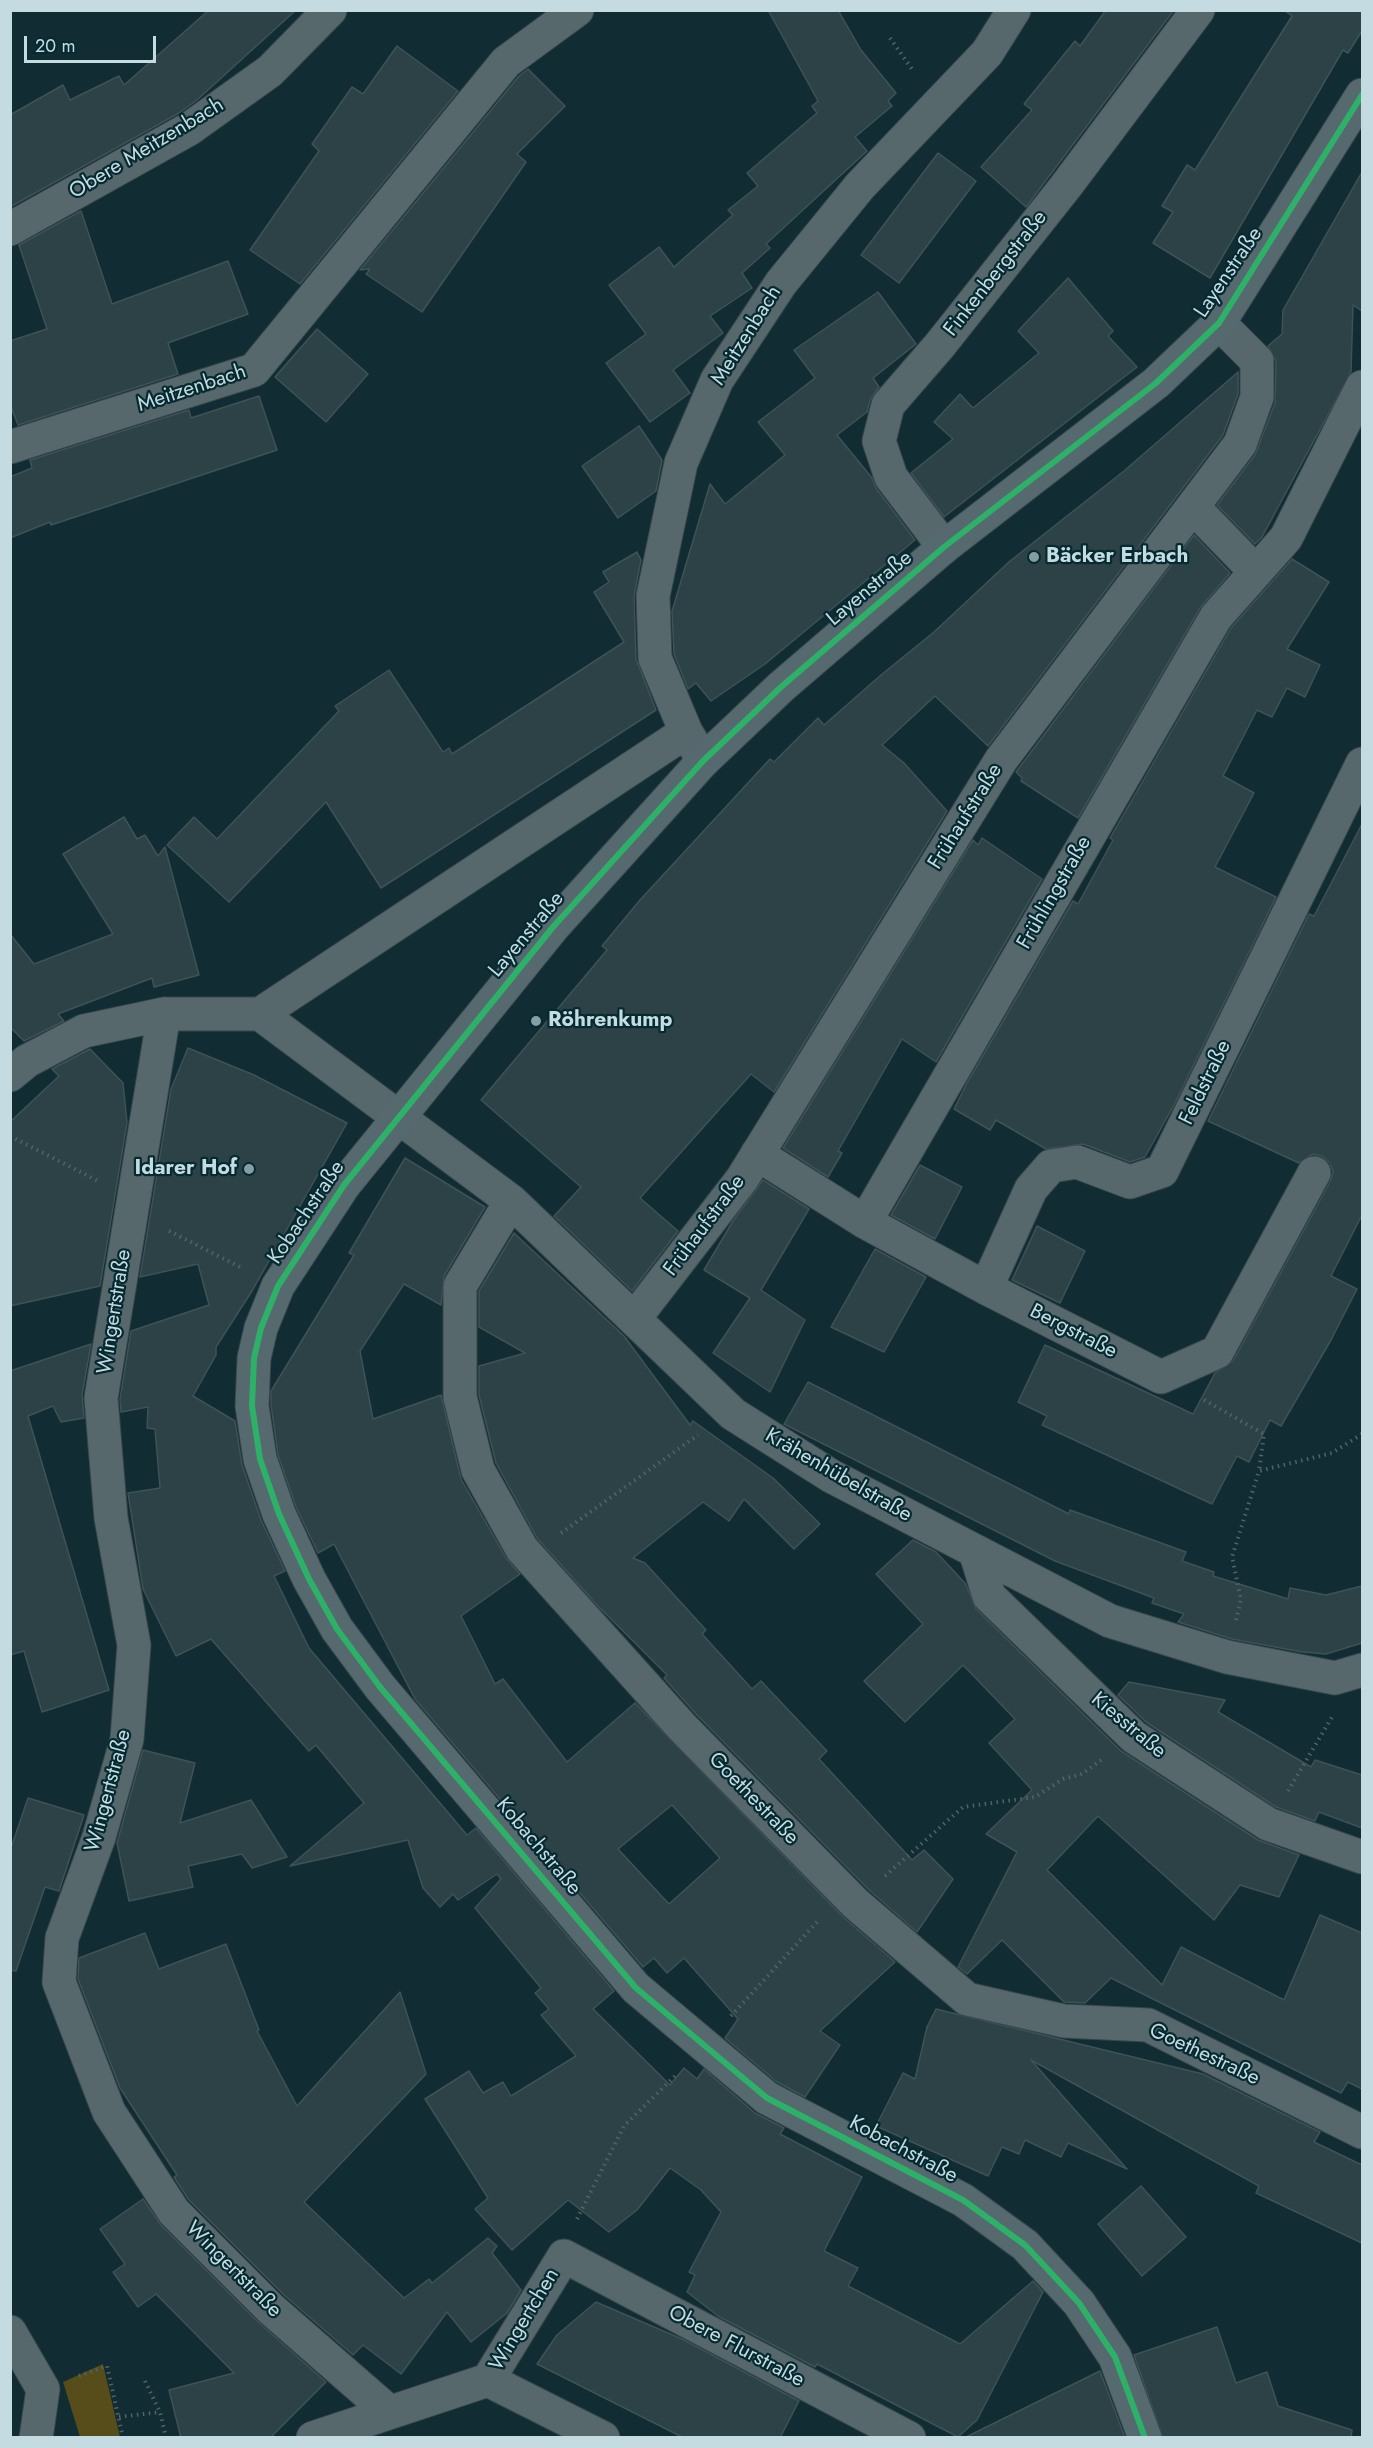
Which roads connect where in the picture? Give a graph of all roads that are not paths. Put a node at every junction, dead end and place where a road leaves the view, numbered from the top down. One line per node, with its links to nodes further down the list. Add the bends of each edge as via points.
1 (330, 10): 6 (street, Obere Meitzenbach, via 270,70 189,129)
2 (577, 10): 9 (street, Meitzenbach, via 506,62 254,370)
3 (1014, 10): 13 (street, Meitzenbach, via 987,53 860,186 781,283 717,380 681,463 652,596 655,658)
4 (1198, 10): 11 (street, Finkenbergstraße, via 1066,186 888,405 879,441 891,477)
5 (1362, 95): 7 (street, Layenstraße)
6 (10, 230)
7 (1220, 323): 10 (street, Frühaufstraße, via 1257,361 1257,397 1240,444); 11 (street, Layenstraße, via 1156,383)
8 (1362, 387): 12 (street, Frühlingstraße, via 1286,538)
9 (10, 447)
10 (1193, 507): 12 (street); 20 (street, Frühaufstraße, via 1001,760)
11 (944, 547): 14 (street, Layenstraße, via 781,687)
12 (1256, 572): 23 (street, Frühlingstraße, via 1216,617)
13 (686, 732): 14 (street); 17 (street)
14 (704, 761): 19 (street, Layenstraße, via 553,927)
15 (1362, 764): 24 (street, Feldstraße, via 1162,1171 1130,1182 1077,1162 1051,1166 1031,1189)
16 (164, 1014): 17 (street); 18 (street, via 84,1031 27,1061); 33 (street, Wingertstraße, via 101,1398 111,1518 134,1645 128,1739 99,1837 62,1938 59,1982 109,2112 174,2212 271,2309)
17 (260, 1014): 19 (street)
18 (10, 1075)
19 (398, 1117): 22 (street, Krähenhübelstraße); 38 (street, Kobachstraße, via 344,1185 278,1286 254,1358 252,1406 260,1459 279,1514 309,1580 337,1629 380,1687 636,1988 767,2098 963,2200 1025,2245 1078,2303 1115,2357)
20 (757, 1154): 23 (street, Bergstraße); 25 (street, Frühaufstraße)
21 (1314, 1173): 24 (street, Bergstraße, via 1217,1352 1161,1377)
22 (511, 1201): 25 (street, Krähenhübelstraße); 29 (street, Goethestraße, via 460,1286 460,1397 478,1470 528,1557 682,1727 855,1903 967,1999 1064,2021 1148,2025)
23 (865, 1222): 24 (street, Bergstraße)
24 (986, 1288)
25 (634, 1319): 26 (street, Krähenhübelstraße, via 731,1411 831,1476)
26 (976, 1554): 27 (street, Krähenhübelstraße, via 1110,1621 1227,1657); 28 (street, Kiesstraße, via 989,1596 1134,1737 1268,1824)
27 (1349, 1674)
28 (1362, 1857)
29 (1362, 2132)
30 (564, 2256): 32 (street, Wingertchen); 37 (street, Obere Flurstraße)
31 (10, 2332): 34 (street, via 43,2389)
32 (488, 2380): 33 (street, Wingertchen); 36 (street)
33 (389, 2412): 35 (street, Wingertchen)
34 (36, 2438)
35 (313, 2438)
36 (603, 2438)
37 (909, 2438)
38 (1145, 2438)

